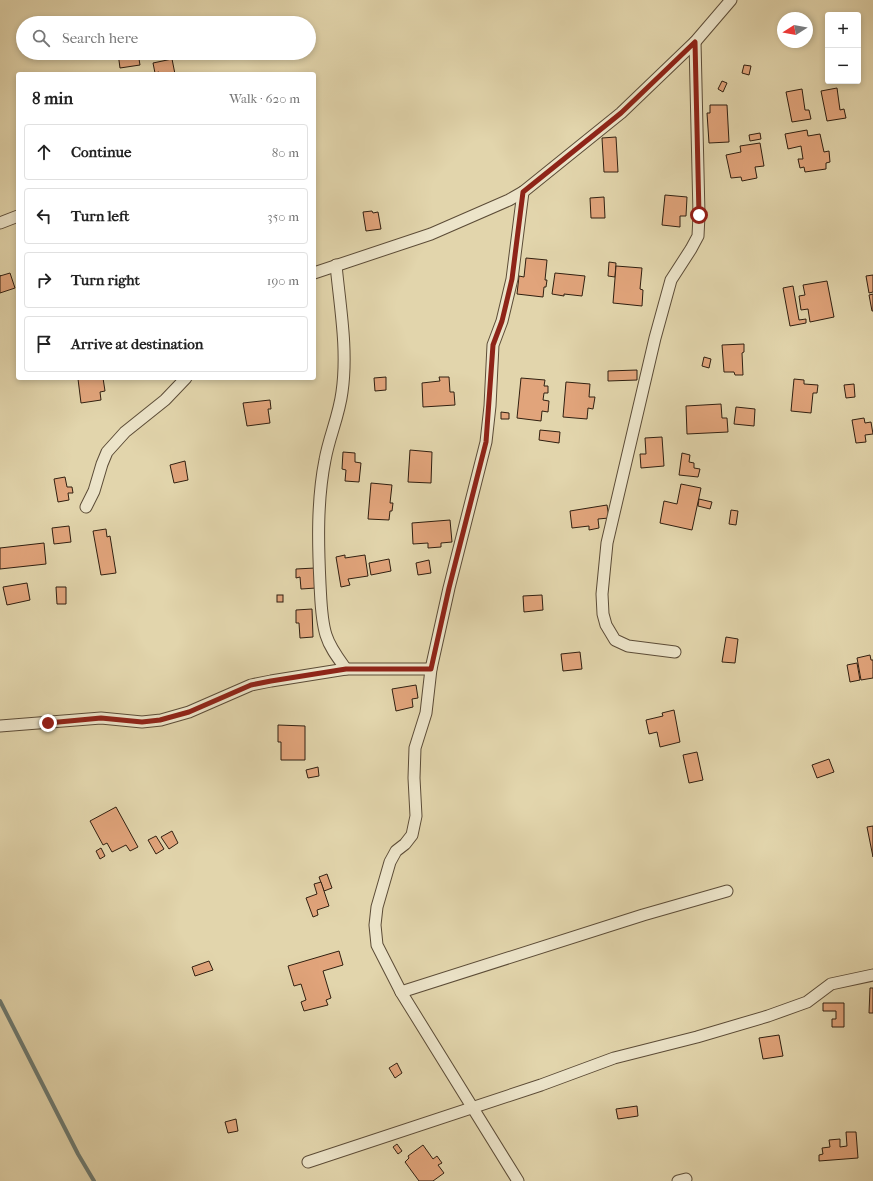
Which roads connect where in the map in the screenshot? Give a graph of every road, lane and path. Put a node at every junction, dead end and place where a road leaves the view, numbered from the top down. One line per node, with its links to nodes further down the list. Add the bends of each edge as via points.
1 (731, 0): 2 (street)
2 (695, 42): 3 (street, via 621,113); 10 (street, via 698,236 671,280 655,338 607,543 602,594 606,625 615,640 628,646)
3 (523, 192): 6 (street, via 431,234); 12 (street, via 512,279 502,321 493,345 486,442)
4 (16, 217): 5 (street)
5 (0, 223)
6 (336, 265): 7 (street); 11 (street, via 344,364 342,392 325,459 320,491 319,564 326,635 333,652)
7 (316, 272)
8 (184, 380): 9 (street, via 165,400 125,432 107,452)
9 (86, 507)
10 (675, 652)
11 (346, 669): 12 (street); 13 (street, via 251,685 189,712 160,720 142,722 101,718)
12 (431, 669): 16 (street, via 426,713 415,748 416,816 412,835 396,851 390,862 377,907 375,925 377,945)
13 (0, 726)
14 (727, 891): 16 (street, via 629,919)
15 (873, 975): 17 (street, via 831,984 807,1002 768,1016 614,1058)
16 (401, 992): 17 (street)
17 (472, 1108): 18 (street); 19 (street)
18 (308, 1162)
19 (518, 1181)

